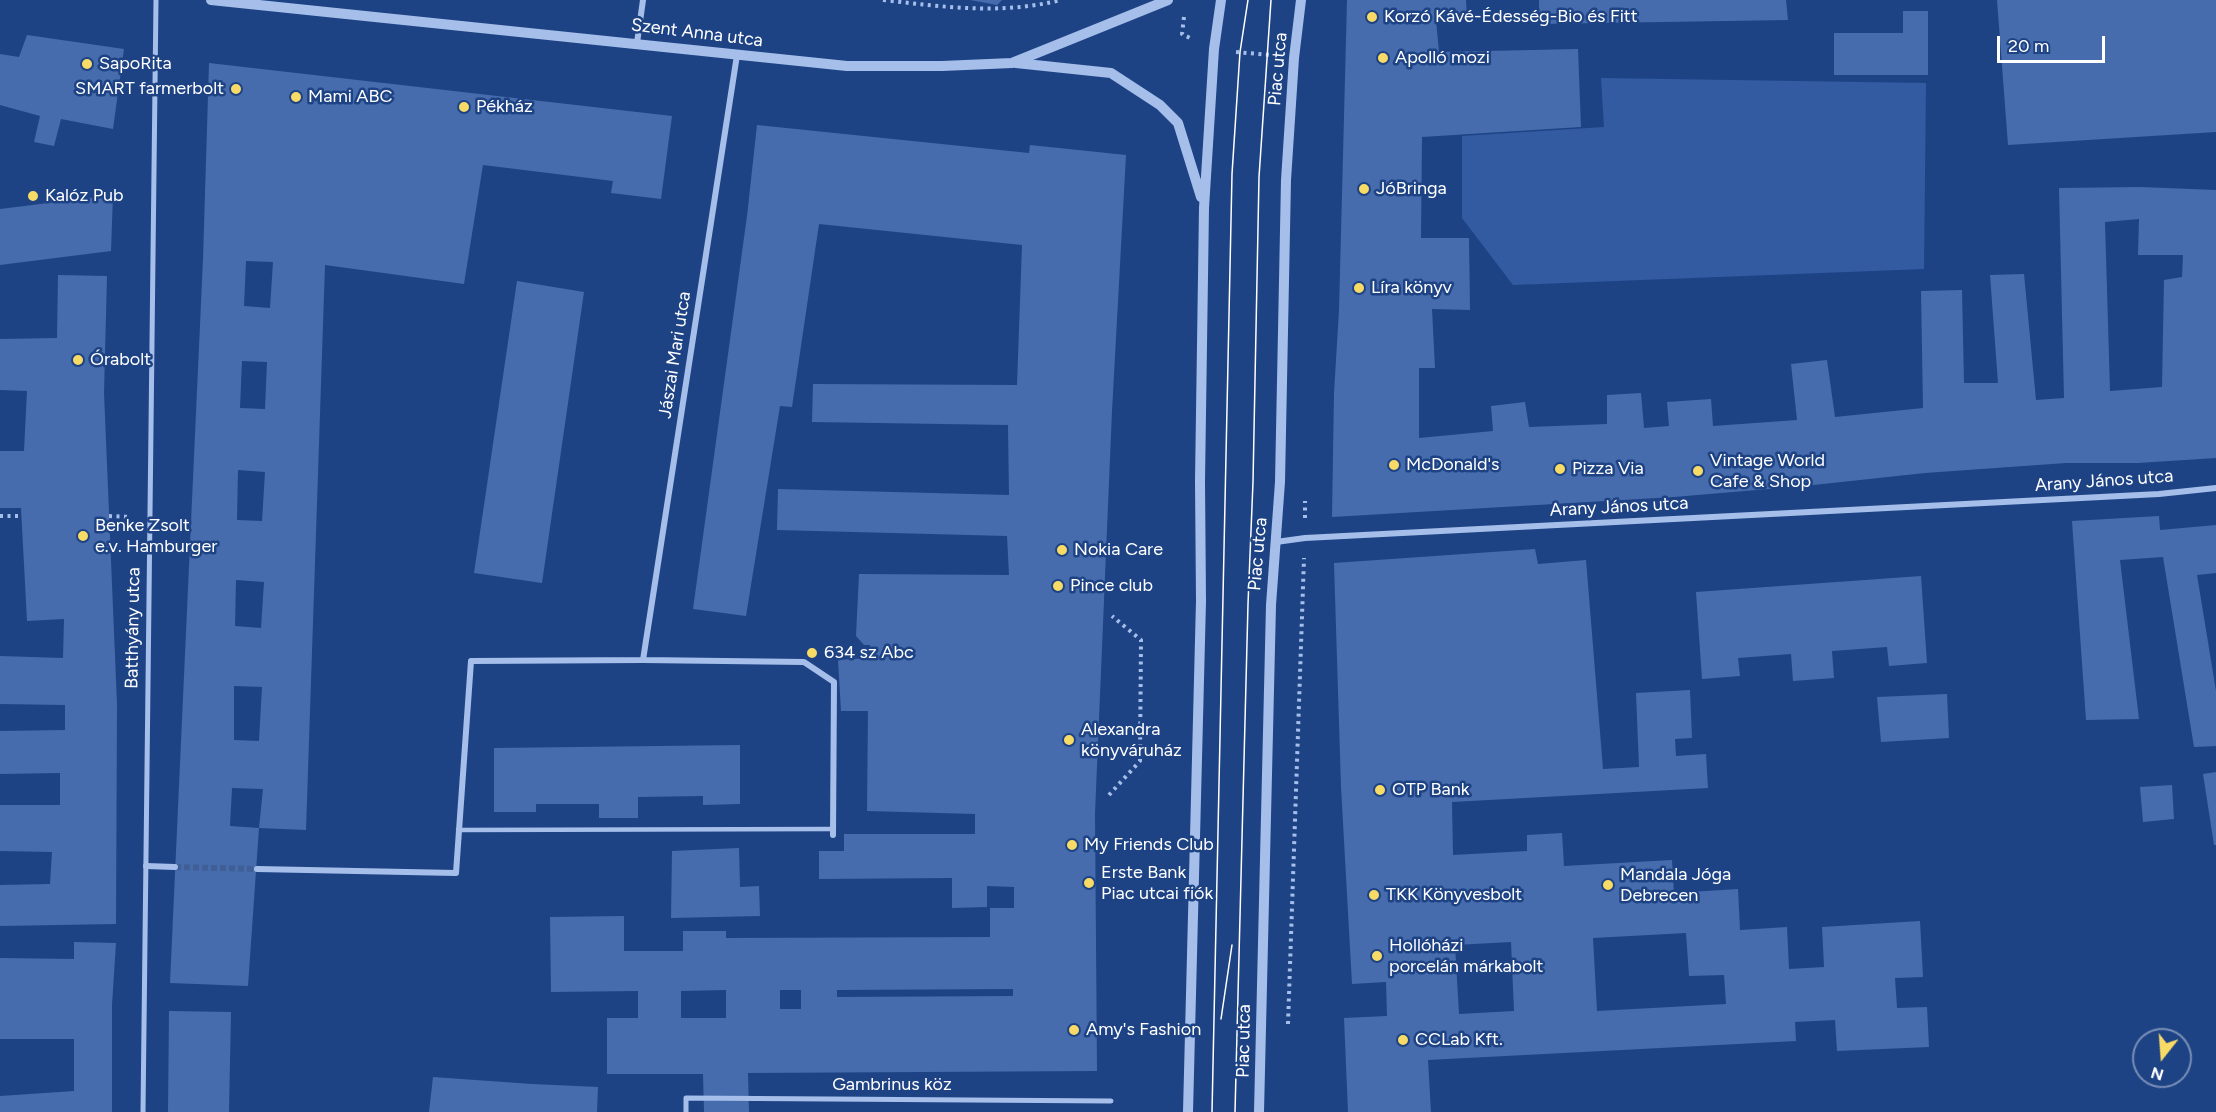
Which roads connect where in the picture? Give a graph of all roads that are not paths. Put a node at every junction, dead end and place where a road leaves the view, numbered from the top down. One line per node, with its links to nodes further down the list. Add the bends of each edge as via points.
1 (156, 0): 16 (street, Batthyány utca)
2 (211, 0): 7 (street, Szent Anna utca)
3 (643, 0): 7 (street)
4 (1168, 0): 9 (street, Szent Anna utca)
5 (1221, 0): 10 (street)
6 (1301, 0): 12 (street, Piac utca, via 1286,180)
7 (637, 43): 8 (street, Szent Anna utca)
8 (737, 55): 9 (street, Szent Anna utca, via 847,66); 13 (street, Jászai Mari utca)
9 (1012, 63): 10 (street, via 1111,74 1160,105 1178,123)
10 (1204, 208): 22 (street, via 1201,601)
11 (2216, 488): 12 (street, Arany János utca)
12 (1276, 542): 23 (street, Piac utca, via 1271,605)
13 (643, 660): 14 (street, via 471,661); 15 (street, via 804,662 834,682)
14 (458, 830): 15 (lane); 18 (street, via 456,873)
15 (833, 832)
16 (146, 866): 17 (street); 20 (street, Batthyány utca)
17 (175, 867)
18 (257, 869)
19 (1111, 1101): 21 (street, Gambrinus köz, via 686,1098)
20 (143, 1112)
21 (686, 1112)
22 (1188, 1112)
23 (1259, 1112)

